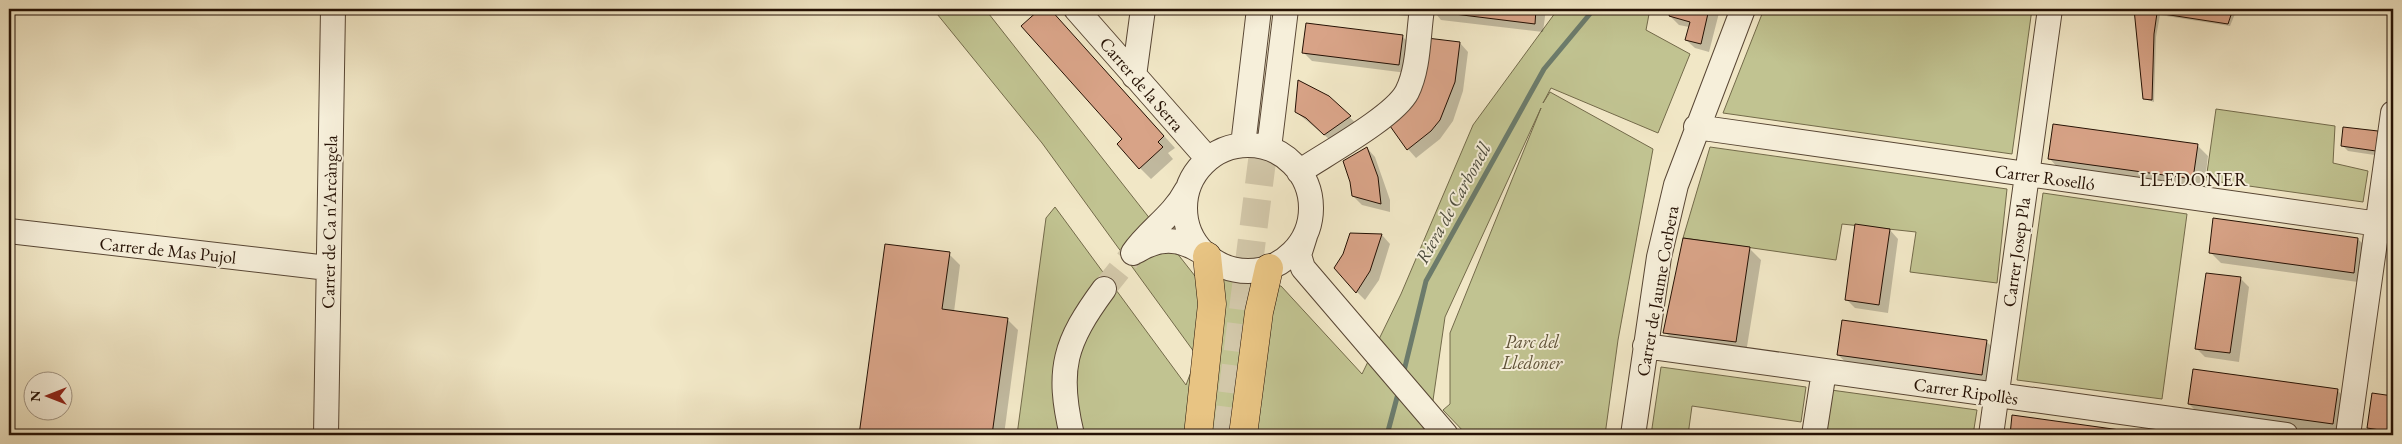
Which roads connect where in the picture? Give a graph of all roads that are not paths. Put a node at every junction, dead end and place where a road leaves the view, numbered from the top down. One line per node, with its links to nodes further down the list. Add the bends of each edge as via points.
1 (333, 9): 23 (street, Carrer de Ca n'Arcàngela)
2 (1076, 9): 9 (street, Carrer de la Serra)
3 (1143, 9): 9 (street)
4 (1259, 9): 12 (street)
5 (1286, 9): 13 (street)
6 (1422, 9): 15 (street, via 1406,93 1390,111)
7 (1743, 9): 11 (street, Carrer de Jaume Corbera)
8 (2050, 9): 16 (street, Carrer Josep Pla)
9 (1134, 76): 14 (street, Carrer de la Serra)
10 (2393, 113): 18 (street)
11 (1696, 127): 16 (street, Carrer Roselló); 26 (street, Carrer de Jaume Corbera, via 1676,185 1659,257)
12 (1242, 145): 13 (street); 14 (street, via 1226,148)
13 (1269, 148): 15 (street)
14 (1208, 159): 17 (street, via 1197,170)
15 (1299, 172): 20 (street, via 1310,198)
16 (2027, 174): 18 (street, Carrer Roselló); 28 (street, Carrer Josep Pla)
17 (1188, 187): 21 (street, via 1184,206 1186,222 1191,238); 21 (street, via 1176,208 1133,253 1170,240 1189,244)
18 (2385, 224): 39 (street)
19 (9, 232): 23 (street, Carrer de Mas Pujol)
20 (1305, 236): 22 (street, via 1294,252); 24 (street, via 1299,256)
21 (1204, 254): 22 (street, via 1232,270 1249,272); 32 (highway, via 1212,304)
22 (1272, 267): 24 (street, via 1298,266); 33 (highway, via 1259,312)
23 (328, 268): 30 (street, Carrer de Ca n'Arcàngela)
24 (1308, 274): 34 (street)
25 (1104, 289): 31 (street, via 1082,319 1065,363 1064,399)
26 (1645, 346): 27 (street, Carrer Ripollès); 35 (street, Carrer de Jaume Corbera)
27 (1824, 371): 28 (street, Carrer Ripollès); 36 (street)
28 (1997, 395): 29 (street, Carrer Ripollès); 37 (street, Carrer Josep Pla)
29 (2170, 427): 38 (street, Carrer Ripollès)
30 (326, 435)
31 (1072, 435)
32 (1198, 435)
33 (1243, 435)
34 (1446, 435)
35 (1633, 435)
36 (1814, 435)
37 (1991, 435)
38 (2286, 435)
39 (2348, 435)

